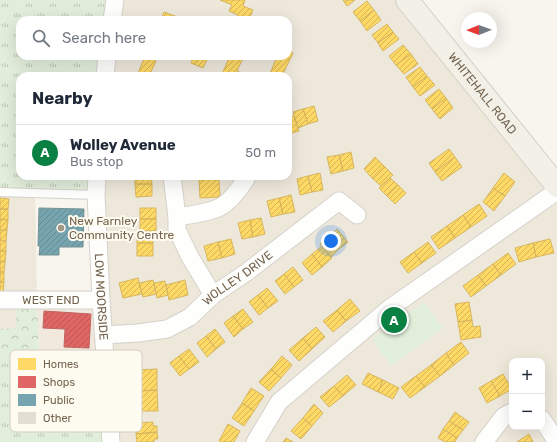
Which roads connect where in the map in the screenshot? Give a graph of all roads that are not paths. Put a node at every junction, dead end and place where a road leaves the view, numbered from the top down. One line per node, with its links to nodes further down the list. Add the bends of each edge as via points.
1 (115, 0): 3 (street)
2 (407, 0): 9 (main road, WHITEHALL ROAD)
3 (113, 16)
4 (107, 60): 5 (street)
5 (105, 72)
6 (97, 180): 12 (street, LOW MOORSIDE)
7 (172, 180): 14 (street)
8 (245, 180): 14 (street, via 236,194 221,207)
9 (557, 186)
10 (557, 191): 24 (street, via 390,308 279,402)
11 (0, 192): 12 (lane)
12 (96, 195): 17 (street, LOW MOORSIDE)
13 (357, 215): 15 (street, WOLLEY DRIVE, via 339,201)
14 (177, 217): 15 (street, via 177,230)
15 (213, 295): 18 (street, WOLLEY DRIVE, via 190,316 167,329)
16 (0, 300): 17 (street, WEST END)
17 (101, 300): 18 (street, LOW MOORSIDE)
18 (104, 335): 19 (street, LOW MOORSIDE)
19 (105, 350)
20 (509, 414): 25 (street, via 504,416)
21 (545, 424): 26 (street)
22 (110, 432): 23 (street, LOW MOORSIDE)
23 (111, 442)
24 (255, 442)
25 (484, 442)
26 (557, 442)

